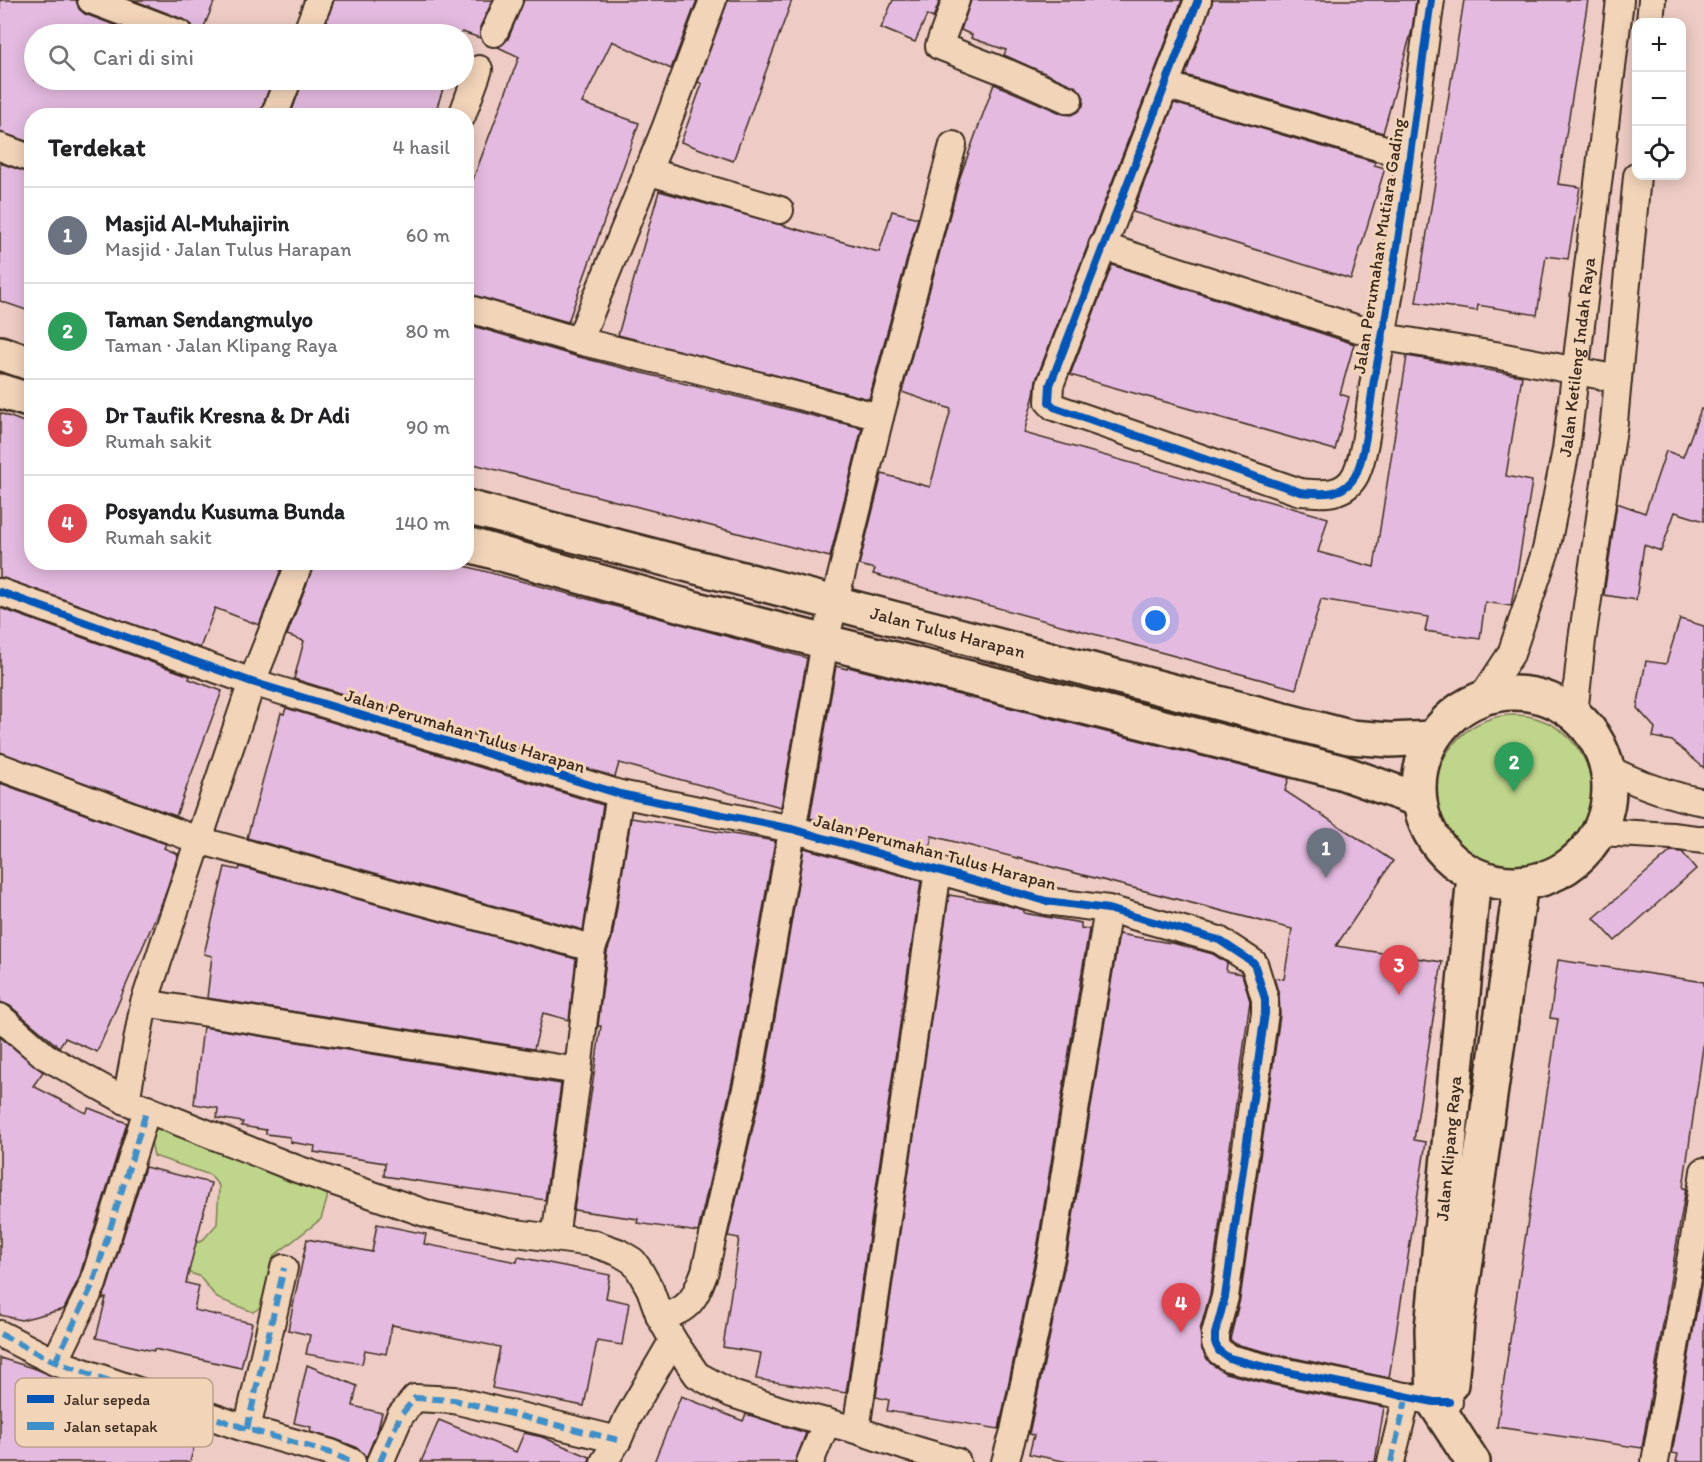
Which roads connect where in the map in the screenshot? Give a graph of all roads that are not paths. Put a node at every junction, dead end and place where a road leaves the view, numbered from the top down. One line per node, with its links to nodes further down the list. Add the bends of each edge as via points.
1 (91, 0): 11 (street)
2 (319, 0): 12 (street)
3 (509, 0): 13 (street)
4 (712, 0): 26 (street)
5 (956, 0): 19 (street, via 939,46)
6 (1198, 0): 16 (street)
7 (1431, 0): 25 (street, Jalan Perumahan Mutiara Gading)
8 (1620, 0): 35 (street, Jalan Ketileng Indah Raya)
9 (1652, 0): 10 (street)
10 (1650, 18)
11 (154, 24)
12 (310, 24)
13 (494, 33)
14 (479, 69): 15 (street)
15 (474, 83)
16 (1165, 85): 25 (street); 29 (street)
17 (284, 90): 20 (street)
18 (471, 90): 21 (street)
19 (1069, 100)
20 (277, 108)
21 (465, 108)
22 (952, 145): 39 (street, Jalan Perumahan Tulus Harapan)
23 (0, 147): 24 (street)
24 (24, 156)
25 (1409, 156): 31 (street, Jalan Perumahan Mutiara Gading)
26 (647, 171): 28 (street); 32 (street)
27 (1637, 180): 36 (street)
28 (780, 210)
29 (1102, 246): 31 (street, Jalan Perumahan Mutiara Gading); 31 (street, Jalan Perumahan Mutiara Gading, via 1048,395 1049,402 1054,407 1300,492 1323,494 1342,490 1355,475)
30 (474, 310): 32 (street)
31 (1383, 337): 35 (street, Jalan Perumahan Mutiara Gading)
32 (579, 341): 39 (street)
33 (0, 353): 34 (main road)
34 (24, 361)
35 (1574, 371): 36 (street, Jalan Perumahan Mutiara Gading); 47 (street, Jalan Ketileng Indah Raya, via 1566,450 1546,550 1511,654)
36 (1618, 379): 48 (street)
37 (0, 391): 38 (main road)
38 (24, 398)
39 (880, 417): 44 (street, Jalan Perumahan Tulus Harapan)
40 (474, 509): 44 (main road, Jalan Tulus Harapan)
41 (474, 546): 45 (main road)
42 (297, 570): 46 (street)
43 (0, 592): 46 (street, Jalan Perumahan Tulus Harapan)
44 (836, 602): 45 (street, Jalan Perumahan Tulus Harapan); 49 (main road, Jalan Tulus Harapan, via 1349,737)
45 (825, 642): 53 (main road, via 1341,772); 55 (street, Jalan Perumahan Tulus Harapan)
46 (252, 682): 52 (street, Jalan Perumahan Tulus Harapan); 57 (street)
47 (1482, 698): 48 (main road, via 1514,693 1535,696); 49 (main road, via 1454,713)
48 (1574, 714): 51 (main road, via 1595,738)
49 (1432, 738): 53 (main road, via 1420,768)
50 (0, 767): 57 (street)
51 (1608, 769): 54 (street, via 1660,792); 56 (main road, via 1609,801)
52 (620, 794): 55 (street, Jalan Perumahan Tulus Harapan); 63 (street)
53 (1419, 800): 60 (main road, via 1428,831 1447,857)
54 (1704, 802)
55 (792, 829): 59 (street, Jalan Perumahan Tulus Harapan); 72 (street, Jalan Perumahan Tulus Harapan, via 751,1067 705,1271 696,1295 686,1307)
56 (1599, 832): 58 (street); 61 (main road, via 1580,857 1553,875)
57 (198, 840): 63 (street); 64 (street)
58 (1704, 840)
59 (938, 870): 62 (street, Jalan Perumahan Tulus Harapan, via 1046,901); 81 (street, Jalan Perumahan Tulus Harapan)
60 (1474, 875): 61 (main road, via 1497,882); 77 (main road, Jalan Klipang Raya, via 1432,1329)
61 (1521, 883): 77 (main road, Jalan Klipang Raya, via 1457,1323)
62 (1108, 909): 77 (street, Jalan Perumahan Tulus Harapan, via 1219,940 1254,963 1265,999 1229,1269 1215,1334 1219,1351 1229,1358 1272,1369); 88 (street, via 1052,1252)
63 (592, 948): 66 (street)
64 (144, 1003): 66 (street); 67 (street)
65 (0, 1017): 67 (street, via 45,1056)
66 (578, 1071): 70 (street)
67 (136, 1105): 70 (street, via 297,1169 431,1215); 75 (street, via 93,1284)
68 (1704, 1171): 69 (street)
69 (1700, 1227): 91 (street)
70 (555, 1238): 72 (street, via 592,1243 633,1261 650,1288)
71 (284, 1268): 80 (street)
72 (660, 1317): 74 (street)
73 (0, 1334): 75 (street)
74 (673, 1340): 79 (street, via 697,1375 732,1394); 82 (street)
75 (55, 1362): 76 (street)
76 (101, 1378)
77 (1434, 1405): 89 (street); 90 (main road)
78 (213, 1417): 80 (street)
79 (827, 1422): 81 (street); 86 (street)
80 (247, 1429): 83 (street)
81 (856, 1430): 87 (street)
82 (618, 1440): 84 (street, via 454,1400 415,1398 400,1416); 85 (street)
83 (352, 1462)
84 (380, 1462)
85 (604, 1462)
86 (810, 1462)
87 (957, 1462)
88 (1005, 1462)
89 (1391, 1462)
90 (1473, 1462)
91 (1655, 1462)

